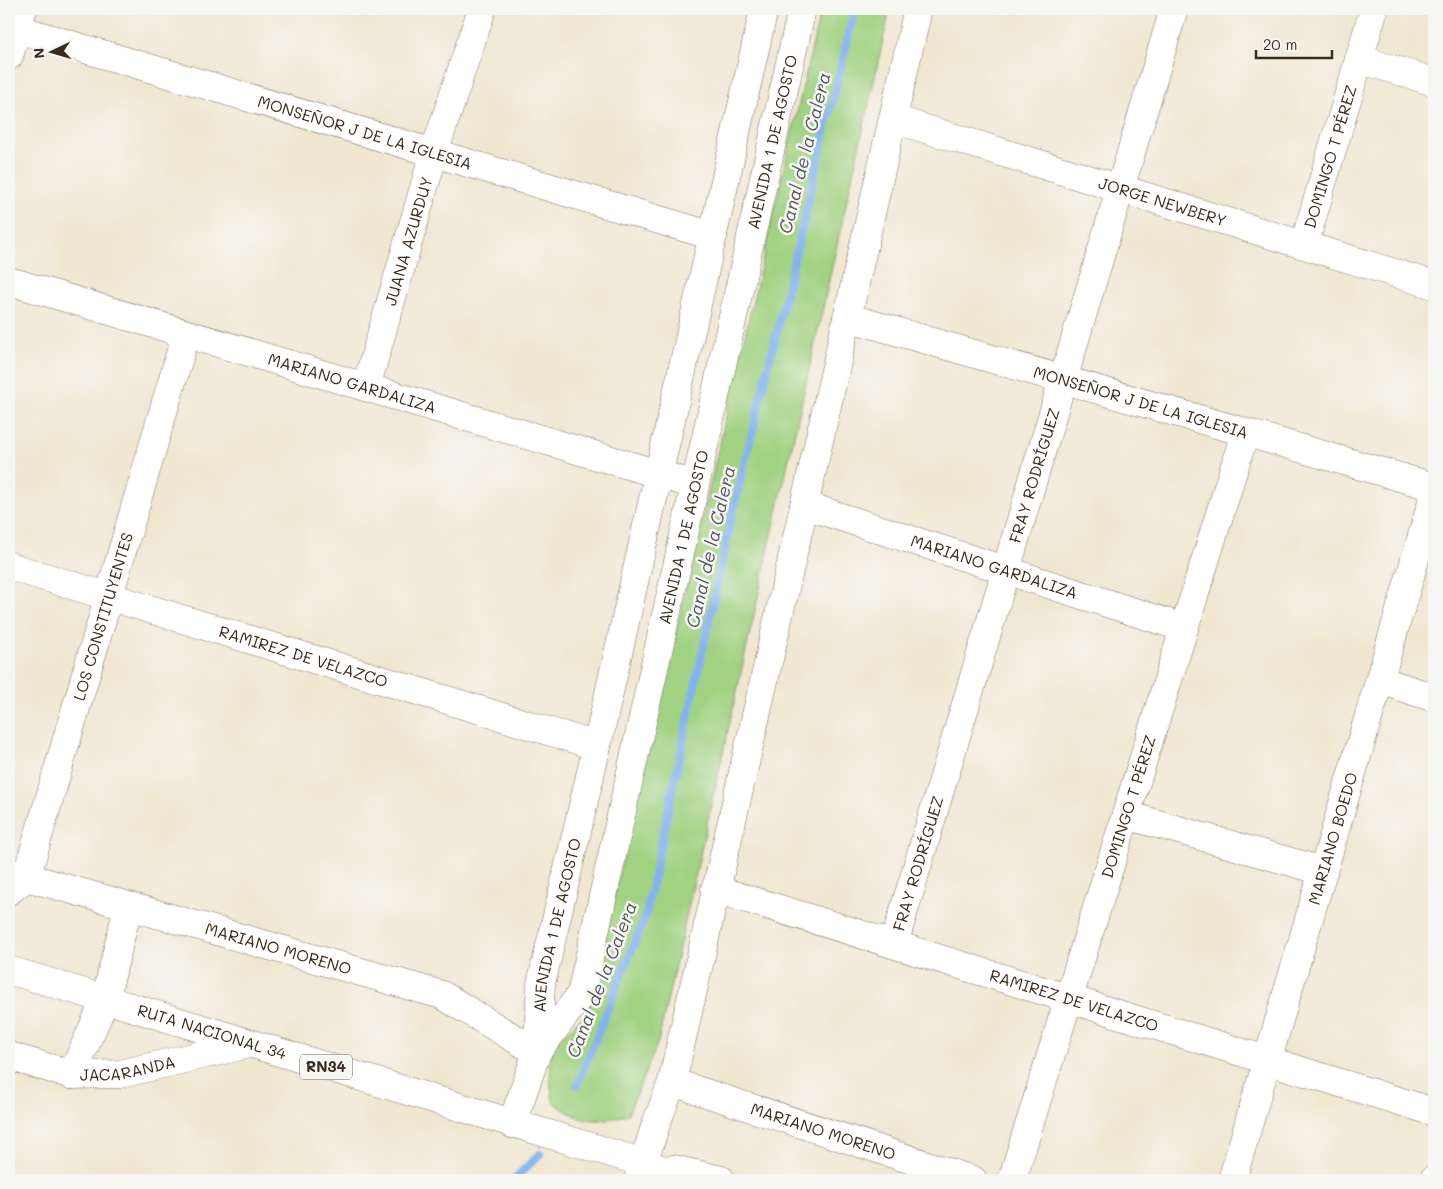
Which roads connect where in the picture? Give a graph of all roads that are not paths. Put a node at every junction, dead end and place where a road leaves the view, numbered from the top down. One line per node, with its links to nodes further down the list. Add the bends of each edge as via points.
1 (482, 9): 12 (main road, JUANA AZURDUY)
2 (764, 9): 14 (main road, AVENIDA 1 DE AGOSTO)
3 (802, 9): 24 (main road, AVENIDA 1 DE AGOSTO)
4 (918, 9): 11 (main road)
5 (1174, 9): 13 (main road, FRAY RODRÍGUEZ)
6 (1374, 9): 9 (main road, DOMINGO T PÉREZ)
7 (21, 19): 8 (main road); 12 (main road, MONSEÑOR J DE LA IGLESIA)
8 (9, 56)
9 (1359, 59): 10 (main road); 15 (main road, DOMINGO T PÉREZ)
10 (1434, 82)
11 (893, 119): 13 (main road, JORGE NEWBERY); 18 (main road)
12 (434, 153): 14 (main road, MONSEÑOR J DE LA IGLESIA); 21 (main road, JUANA AZURDUY)
13 (1120, 188): 15 (main road, JORGE NEWBERY); 20 (main road, FRAY RODRÍGUEZ)
14 (713, 236): 23 (main road, AVENIDA 1 DE AGOSTO)
15 (1304, 246): 17 (main road, JORGE NEWBERY)
16 (9, 280): 19 (main road, MARIANO GARDALIZA)
17 (1434, 285)
18 (847, 318): 20 (main road, MONSEÑOR J DE LA IGLESIA); 27 (main road)
19 (186, 334): 21 (main road, MARIANO GARDALIZA); 30 (main road, LOS CONSTITUYENTES)
20 (1063, 380): 22 (main road, MONSEÑOR J DE LA IGLESIA); 29 (main road, FRAY RODRÍGUEZ)
21 (366, 387): 23 (main road, MARIANO GARDALIZA)
22 (1245, 432): 25 (main road, MONSEÑOR J DE LA IGLESIA); 31 (main road, DOMINGO T PÉREZ)
23 (659, 474): 24 (main road, MARIANO GARDALIZA); 34 (main road, AVENIDA 1 DE AGOSTO)
24 (695, 485): 45 (main road, AVENIDA 1 DE AGOSTO, via 581,994)
25 (1434, 487)
26 (1434, 496): 32 (main road, MARIANO BOEDO)
27 (804, 505): 29 (main road, MARIANO GARDALIZA); 38 (main road)
28 (9, 566): 30 (main road, RAMIREZ DE VELAZCO)
29 (1006, 570): 31 (main road, MARIANO GARDALIZA); 40 (main road, FRAY RODRÍGUEZ)
30 (108, 596): 34 (main road, RAMIREZ DE VELAZCO); 37 (main road, LOS CONSTITUYENTES)
31 (1184, 628): 35 (main road, DOMINGO T PÉREZ)
32 (1380, 680): 33 (main road); 36 (main road, MARIANO BOEDO)
33 (1434, 698)
34 (597, 746): 45 (main road, AVENIDA 1 DE AGOSTO, via 541,984)
35 (1126, 815): 36 (main road); 42 (main road, DOMINGO T PÉREZ)
36 (1323, 871): 47 (main road, MARIANO BOEDO)
37 (14, 880): 39 (main road, MARIANO MORENO)
38 (715, 889): 40 (main road, RAMIREZ DE VELAZCO); 49 (main road)
39 (128, 906): 43 (main road); 45 (main road, MARIANO MORENO, via 442,995)
40 (894, 944): 42 (main road, RAMIREZ DE VELAZCO)
41 (9, 970): 43 (main road, RUTA NACIONAL 34 / RN34)
42 (1069, 998): 47 (main road, RAMIREZ DE VELAZCO); 56 (main road, DOMINGO T PÉREZ)
43 (105, 1000): 44 (main road, RUTA NACIONAL 34 / RN34); 48 (main road)
44 (249, 1044): 48 (main road, JACARANDA, via 120,1074); 51 (main road, RUTA NACIONAL 34 / RN34)
45 (536, 1052): 51 (main road, AVENIDA 1 DE AGOSTO)
46 (9, 1056): 48 (main road, JACARANDA)
47 (1267, 1060): 50 (main road, RAMIREZ DE VELAZCO); 57 (main road, MARIANO BOEDO)
48 (72, 1075)
49 (672, 1082): 52 (main road); 55 (main road, MARIANO MORENO)
50 (1434, 1112)
51 (512, 1124): 52 (main road, RUTA NACIONAL 34 / RN34)
52 (641, 1172): 53 (main road, RUTA NACIONAL 34 / RN34); 54 (main road, RUTA NACIONAL 34 / RN34)
53 (690, 1180)
54 (721, 1180)
55 (974, 1180)
56 (1012, 1180)
57 (1232, 1180)

